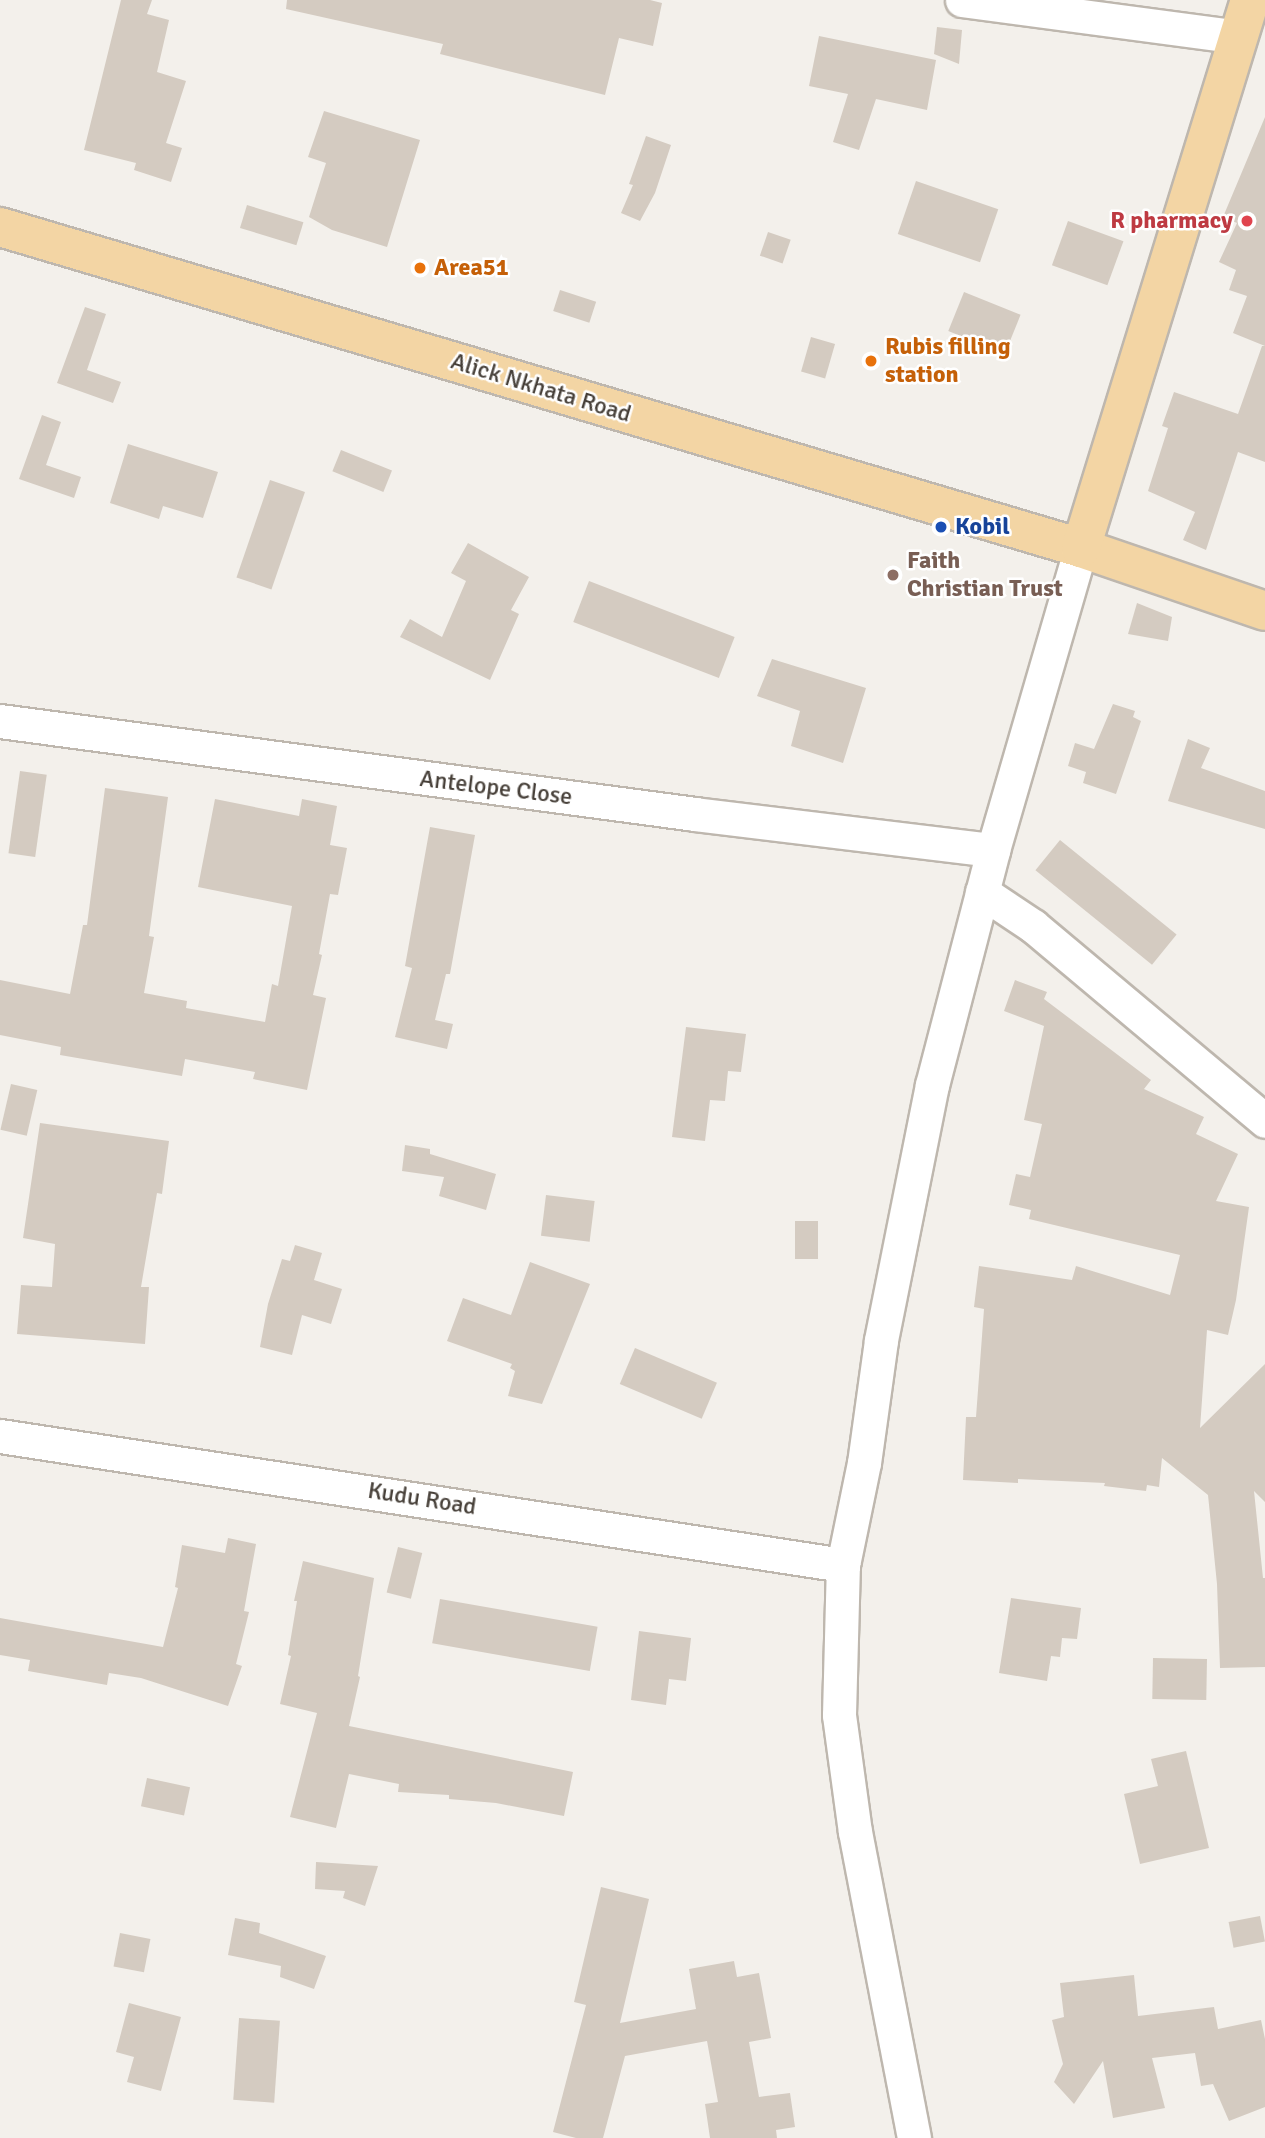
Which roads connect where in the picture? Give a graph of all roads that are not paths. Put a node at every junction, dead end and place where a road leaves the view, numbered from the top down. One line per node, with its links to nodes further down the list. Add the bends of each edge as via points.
1 (962, 0): 3 (street)
2 (1250, 0): 3 (main road)
3 (1238, 37): 5 (main road)
4 (0, 227): 5 (main road, Alick Nkhata Road)
5 (1081, 548): 6 (main road, Alick Nkhata Road); 8 (street)
6 (1265, 611)
7 (0, 721): 8 (street, Antelope Close)
8 (993, 850): 9 (street)
9 (982, 892): 10 (street, via 1033,926); 12 (street, via 911,1180)
10 (1265, 1121)
11 (0, 1436): 12 (street, Kudu Road)
12 (843, 1565): 13 (street, via 839,1715 857,1845)
13 (914, 2138)

